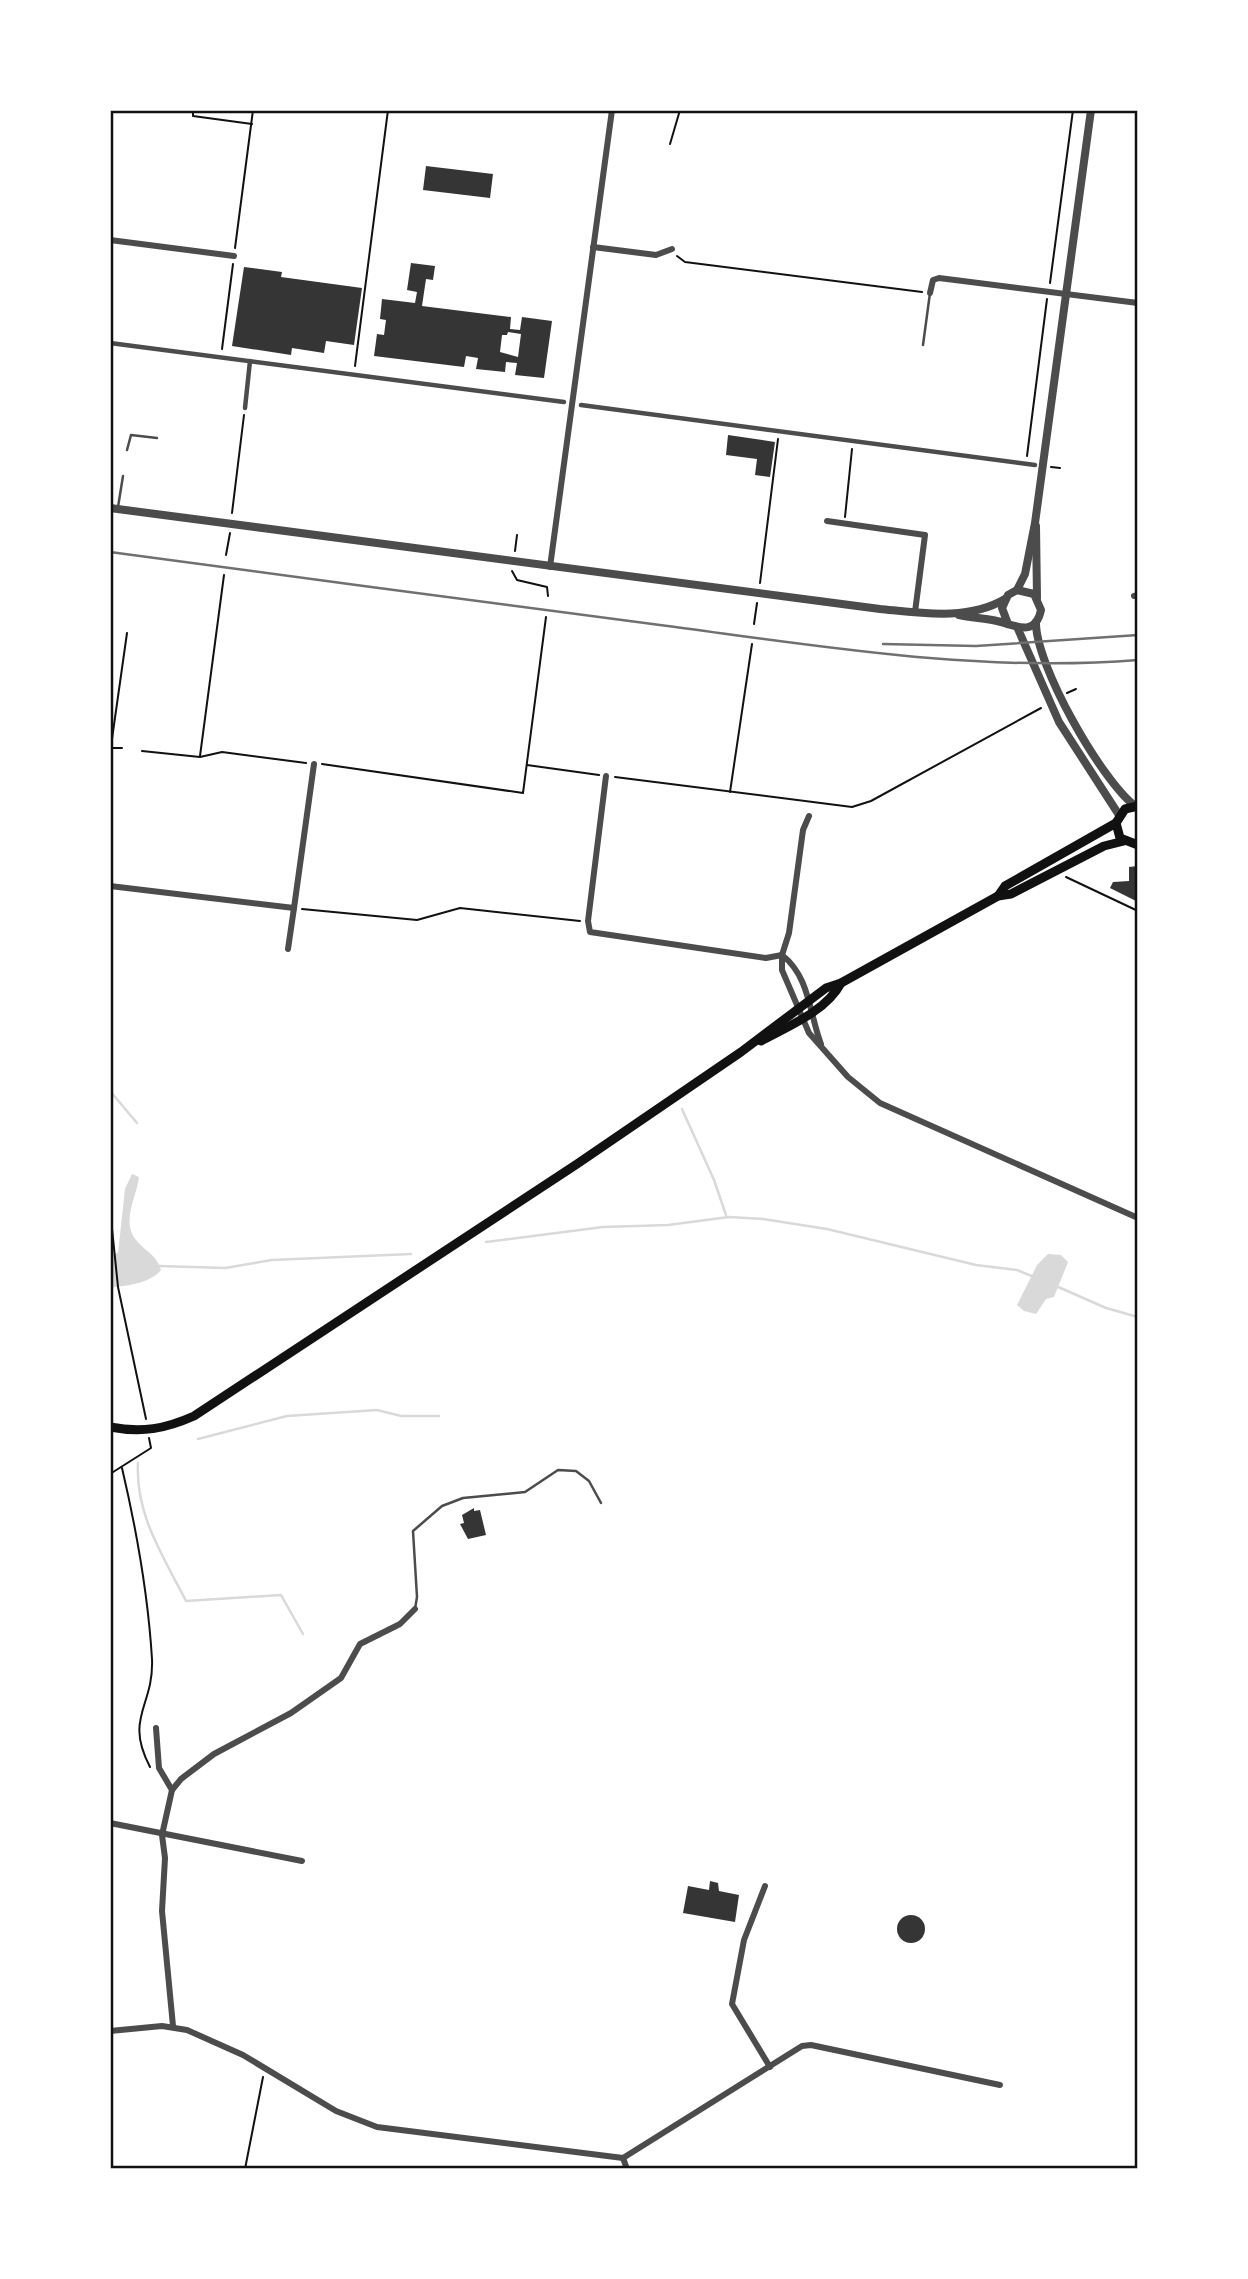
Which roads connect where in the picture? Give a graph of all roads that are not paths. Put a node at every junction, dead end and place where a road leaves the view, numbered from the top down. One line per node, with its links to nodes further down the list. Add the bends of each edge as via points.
1 (612, 110): 4 (street)
2 (1091, 110): 8 (street)
3 (110, 240): 6 (street)
4 (593, 247): 5 (street, via 656,255); 23 (street)
5 (672, 249)
6 (234, 256)
7 (930, 293): 8 (street, via 933,280 939,278); 11 (lane)
8 (1065, 294): 9 (street); 22 (street)
9 (1138, 303)
10 (110, 344): 12 (street)
11 (923, 345)
12 (250, 361): 13 (street); 15 (street)
13 (564, 402)
14 (581, 405): 18 (street)
15 (245, 408)
16 (157, 438): 17 (lane, via 131,435)
17 (127, 450)
18 (1035, 465)
19 (123, 476): 20 (lane)
20 (113, 506): 23 (street)
21 (827, 521): 27 (street, via 925,535)
22 (1035, 523): 24 (street, via 1026,574); 25 (street)
23 (551, 567): 27 (street)
24 (1017, 590): 25 (street); 26 (street)
25 (1037, 598): 29 (street, via 1041,610)
26 (1005, 599): 28 (street, via 985,608); 30 (street, via 1002,612)
27 (915, 612): 28 (street)
28 (949, 614): 30 (street)
29 (1036, 622): 31 (street); 34 (street, via 1060,697 1120,791)
30 (1008, 624): 31 (street)
31 (1018, 629): 36 (street, via 1049,703)
32 (314, 764): 41 (street)
33 (606, 776): 43 (street, via 588,930 766,958)
34 (1136, 806): 36 (main road)
35 (809, 816): 43 (street)
36 (1117, 819): 37 (main road, via 1117,832); 40 (main road, via 1005,886)
37 (1124, 841): 38 (main road); 40 (main road)
38 (1138, 845)
39 (110, 886): 41 (street)
40 (998, 896): 44 (main road)
41 (294, 908): 42 (street)
42 (288, 949)
43 (782, 954): 45 (street, via 793,965); 46 (street, via 782,970)
44 (841, 983): 45 (main road); 47 (main road, via 836,993)
45 (810, 999): 46 (main road); 47 (street)
46 (799, 1007): 48 (street); 50 (main road)
47 (813, 1011): 48 (main road); 49 (street)
48 (803, 1019): 49 (street); 50 (main road)
49 (822, 1046): 51 (street, via 848,1077 880,1102)
50 (741, 1052): 52 (main road, via 194,1416 148,1431)
51 (1138, 1218)
52 (110, 1427)
53 (601, 1503): 54 (lane, via 589,1481 576,1471 558,1470 525,1492 463,1498 442,1506 413,1531)
54 (415, 1609): 56 (street, via 400,1623 360,1644 341,1678 291,1713 214,1754)
55 (156, 1728): 56 (street, via 159,1768)
56 (172, 1790): 58 (street)
57 (110, 1823): 58 (street)
58 (162, 1835): 59 (street); 61 (street, via 162,1925)
59 (302, 1860)
60 (765, 1886): 63 (street, via 744,1940 732,2004)
61 (173, 2026): 62 (street); 65 (street, via 216,2041 336,2111 377,2127)
62 (110, 2031)
63 (770, 2067): 64 (street, via 811,2045); 65 (street)
64 (1000, 2085)
65 (623, 2158): 66 (street)
66 (627, 2169)

